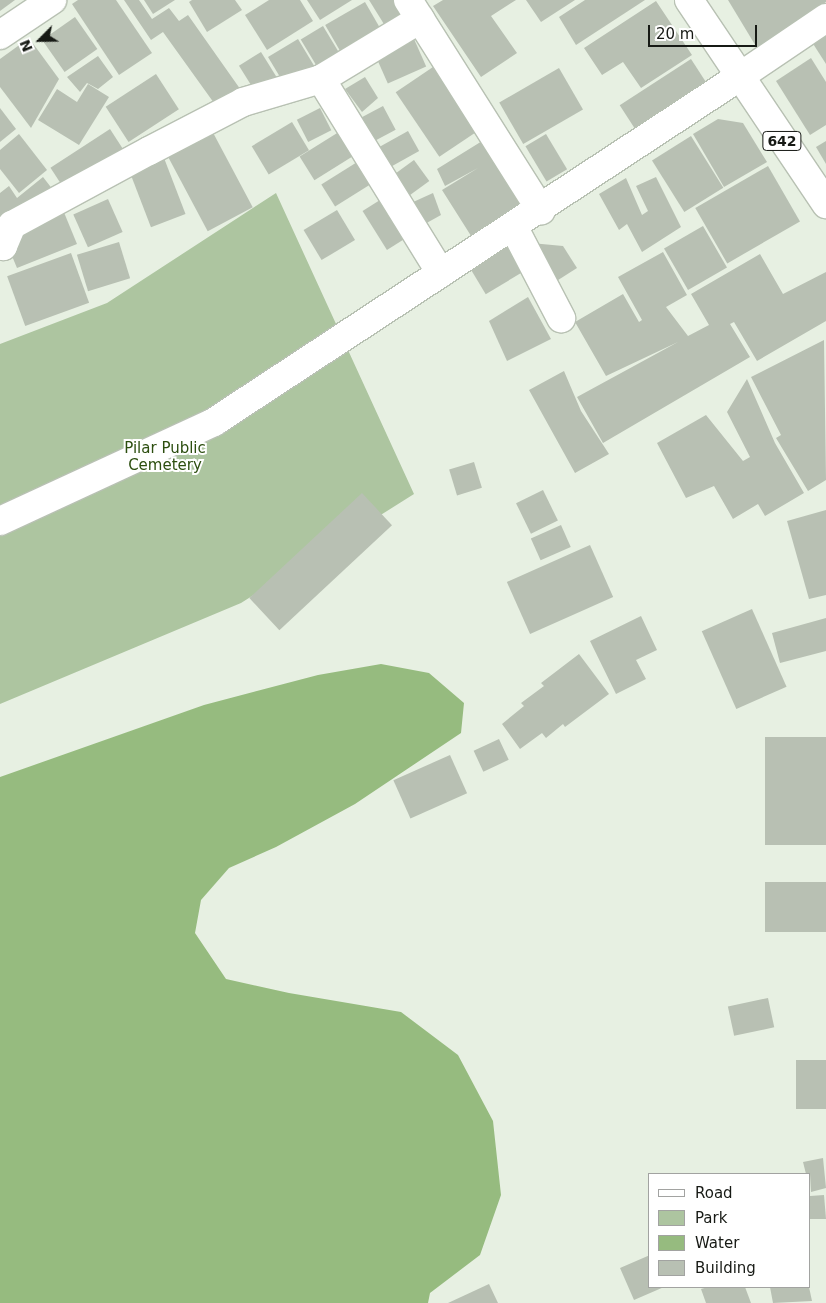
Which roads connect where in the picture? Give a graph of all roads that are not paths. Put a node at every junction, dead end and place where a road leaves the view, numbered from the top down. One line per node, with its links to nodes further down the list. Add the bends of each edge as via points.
1 (52, 0): 5 (street)
2 (689, 0): 6 (street, 642)
3 (414, 10): 7 (street); 9 (street)
4 (826, 18): 6 (street)
5 (0, 35)
6 (739, 77): 8 (street, 642); 9 (street)
7 (320, 79): 11 (street, via 243,102 12,225 3,246); 12 (street)
8 (826, 204)
9 (541, 210): 10 (street)
10 (514, 228): 12 (street); 13 (street)
11 (0, 242)
12 (441, 273): 14 (street, via 214,422)
13 (560, 318)
14 (0, 521)

